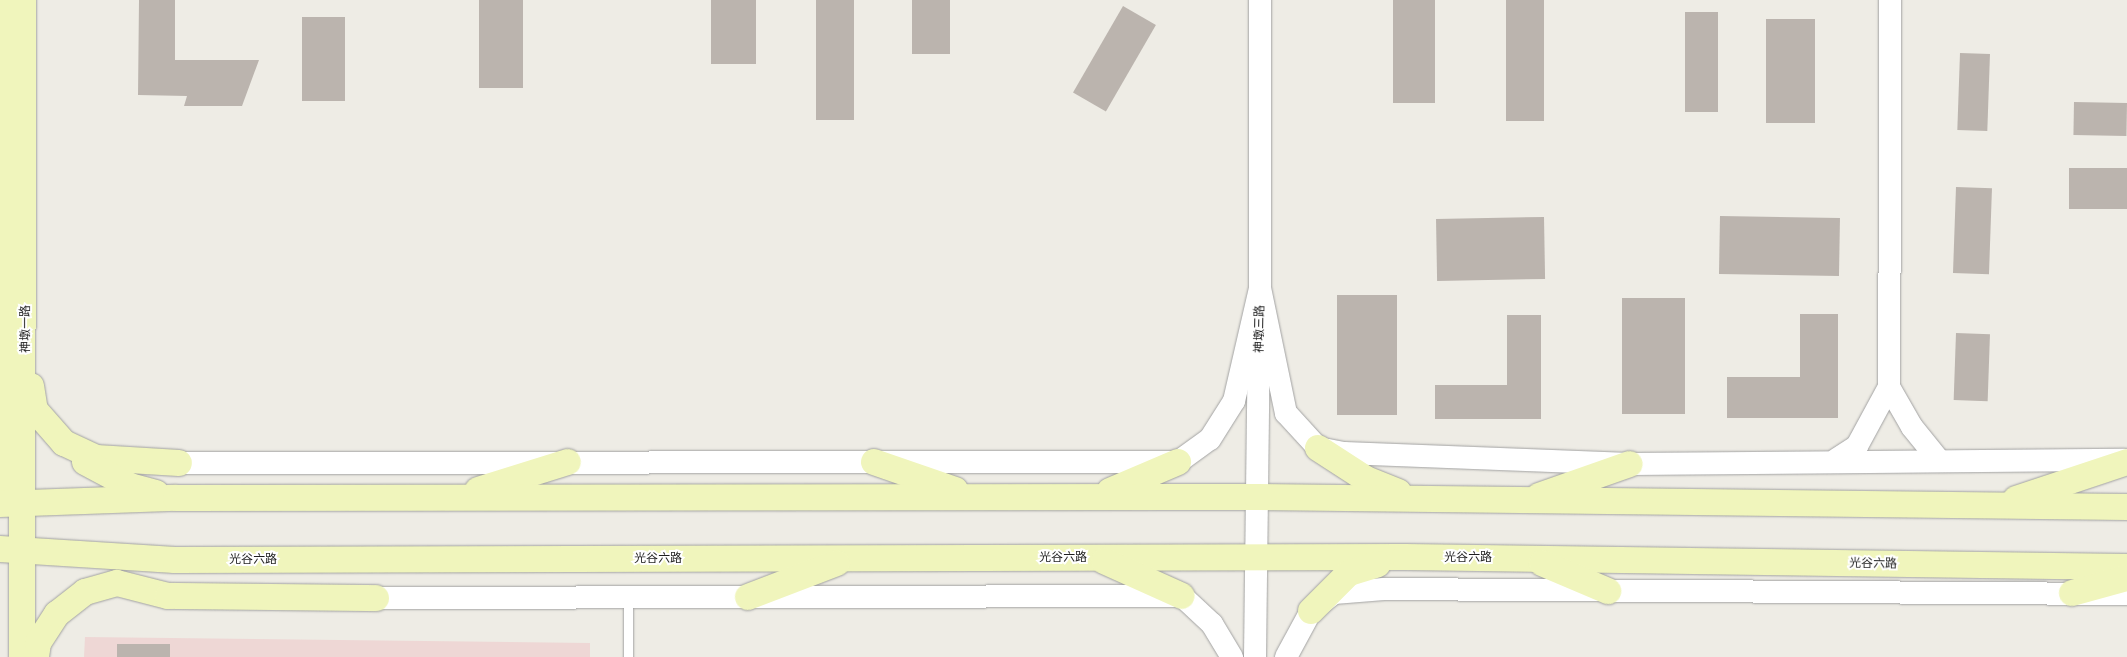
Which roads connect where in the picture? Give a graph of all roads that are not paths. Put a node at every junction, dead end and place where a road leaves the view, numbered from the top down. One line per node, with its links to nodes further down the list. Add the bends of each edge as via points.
1 (1, 0): 6 (main road, 神墩一路)
2 (23, 0): 6 (main road, 神墩一路)
3 (1260, 0): 5 (street, 神墩三路)
4 (1890, 0): 7 (street)
5 (1260, 288): 9 (street, via 1286,413); 15 (street, via 1234,401 1210,439); 18 (street, 神墩三路)
6 (9, 348): 8 (main road, via 35,410); 25 (main road, 神墩一路)
7 (1888, 387): 10 (street, via 1857,446); 11 (street, via 1912,427)
8 (64, 443): 16 (main road, via 96,458); 22 (main road, via 90,468 130,486)
9 (1318, 448): 17 (street, via 1393,457); 21 (main road, via 1366,479)
10 (1837, 459): 11 (street); 17 (street)
11 (1938, 459): 12 (street)
12 (2127, 461): 26 (main road)
13 (568, 462): 14 (street); 16 (street); 23 (main road)
14 (874, 462): 15 (street); 19 (main road)
15 (1178, 462): 20 (main road)
16 (179, 463)
17 (1630, 464): 24 (main road)
18 (1257, 496): 20 (main road); 21 (main road); 30 (street, 神墩三路)
19 (974, 497): 20 (main road); 23 (main road)
20 (1096, 497)
21 (1410, 497): 24 (main road)
22 (176, 498): 23 (main road); 25 (main road)
23 (450, 498)
24 (1522, 502): 26 (main road)
25 (10, 505): 28 (main road, 神墩一路)
26 (1997, 506): 27 (main road)
27 (2127, 508)
28 (10, 549): 35 (main road, 光谷六路); 47 (main road, 神墩一路); 48 (main road, 神墩一路)
29 (1094, 557): 30 (main road, 光谷六路); 32 (main road, 光谷六路); 41 (main road)
30 (1255, 557): 31 (main road, 光谷六路); 52 (street, 神墩三路)
31 (1405, 557): 33 (main road, 光谷六路); 45 (main road, via 1349,572)
32 (852, 558): 34 (main road, 光谷六路); 43 (main road)
33 (1530, 558): 36 (main road, 光谷六路); 38 (main road)
34 (284, 559): 35 (main road, 光谷六路); 44 (main road)
35 (174, 560): 46 (main road, via 124,558 88,576)
36 (2127, 567)
37 (2127, 578): 39 (main road)
38 (1608, 592): 39 (street); 45 (street, via 1384,589 1334,593)
39 (2072, 593): 40 (street)
40 (2127, 594)
41 (1182, 596): 43 (street); 51 (street, via 1212,624)
42 (628, 597): 43 (street); 44 (street); 50 (lane)
43 (748, 597)
44 (376, 598): 46 (main road, via 168,596 117,584 85,592)
45 (1311, 611): 53 (street)
46 (57, 614): 49 (main road, via 38,643)
47 (6, 657)
48 (22, 657)
49 (36, 657)
50 (628, 657)
51 (1232, 657)
52 (1256, 657)
53 (1286, 657)

